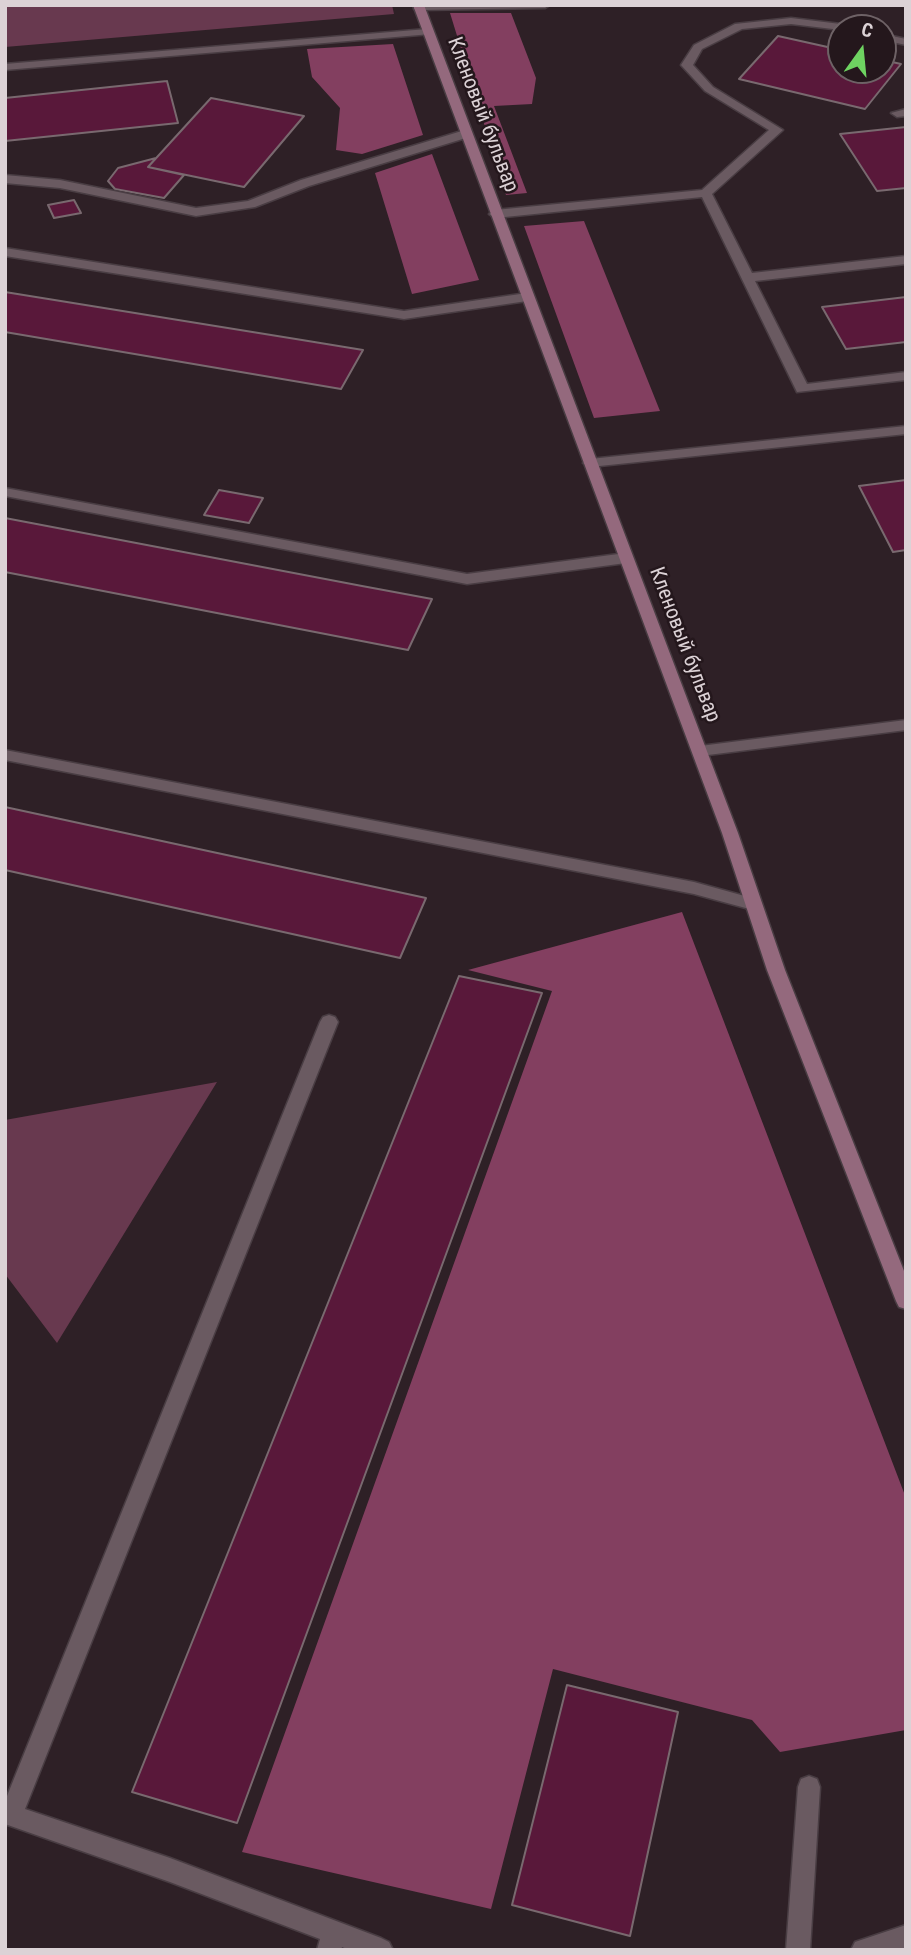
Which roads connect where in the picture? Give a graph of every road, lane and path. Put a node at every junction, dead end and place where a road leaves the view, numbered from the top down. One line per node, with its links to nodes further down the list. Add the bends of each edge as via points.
1 (545, 5): 2 (lane)
2 (418, 6): 4 (street, Кленовый бульвар)
3 (827, 25): 8 (lane, via 790,21 739,26 698,47 687,65 709,89 778,130)
4 (427, 32): 5 (lane); 6 (street, Кленовый бульвар)
5 (5, 67)
6 (465, 134): 7 (lane, via 251,204 196,212 60,184); 9 (street, Кленовый бульвар)
7 (5, 179)
8 (706, 194): 9 (lane); 12 (lane)
9 (495, 214): 13 (street, Кленовый бульвар)
10 (5, 251): 13 (lane, via 404,315)
11 (906, 260): 12 (lane)
12 (746, 278): 14 (lane, via 802,389)
13 (527, 298): 16 (street, Кленовый бульвар)
14 (906, 376)
15 (906, 430): 16 (lane)
16 (590, 463): 18 (street, Кленовый бульвар)
17 (5, 492): 18 (lane, via 467,579)
18 (626, 558): 20 (street, Кленовый бульвар)
19 (906, 725): 20 (lane)
20 (700, 751): 22 (street, Кленовый бульвар)
21 (5, 755): 22 (lane, via 694,888)
22 (752, 904): 24 (street, Кленовый бульвар)
23 (329, 1022): 26 (lane)
24 (906, 1301)
25 (808, 1787): 30 (lane)
26 (8, 1822): 28 (lane, via 170,1870)
27 (906, 1937): 31 (lane)
28 (332, 1941): 29 (lane)
29 (381, 1950)
30 (798, 1950)
31 (863, 1950)

